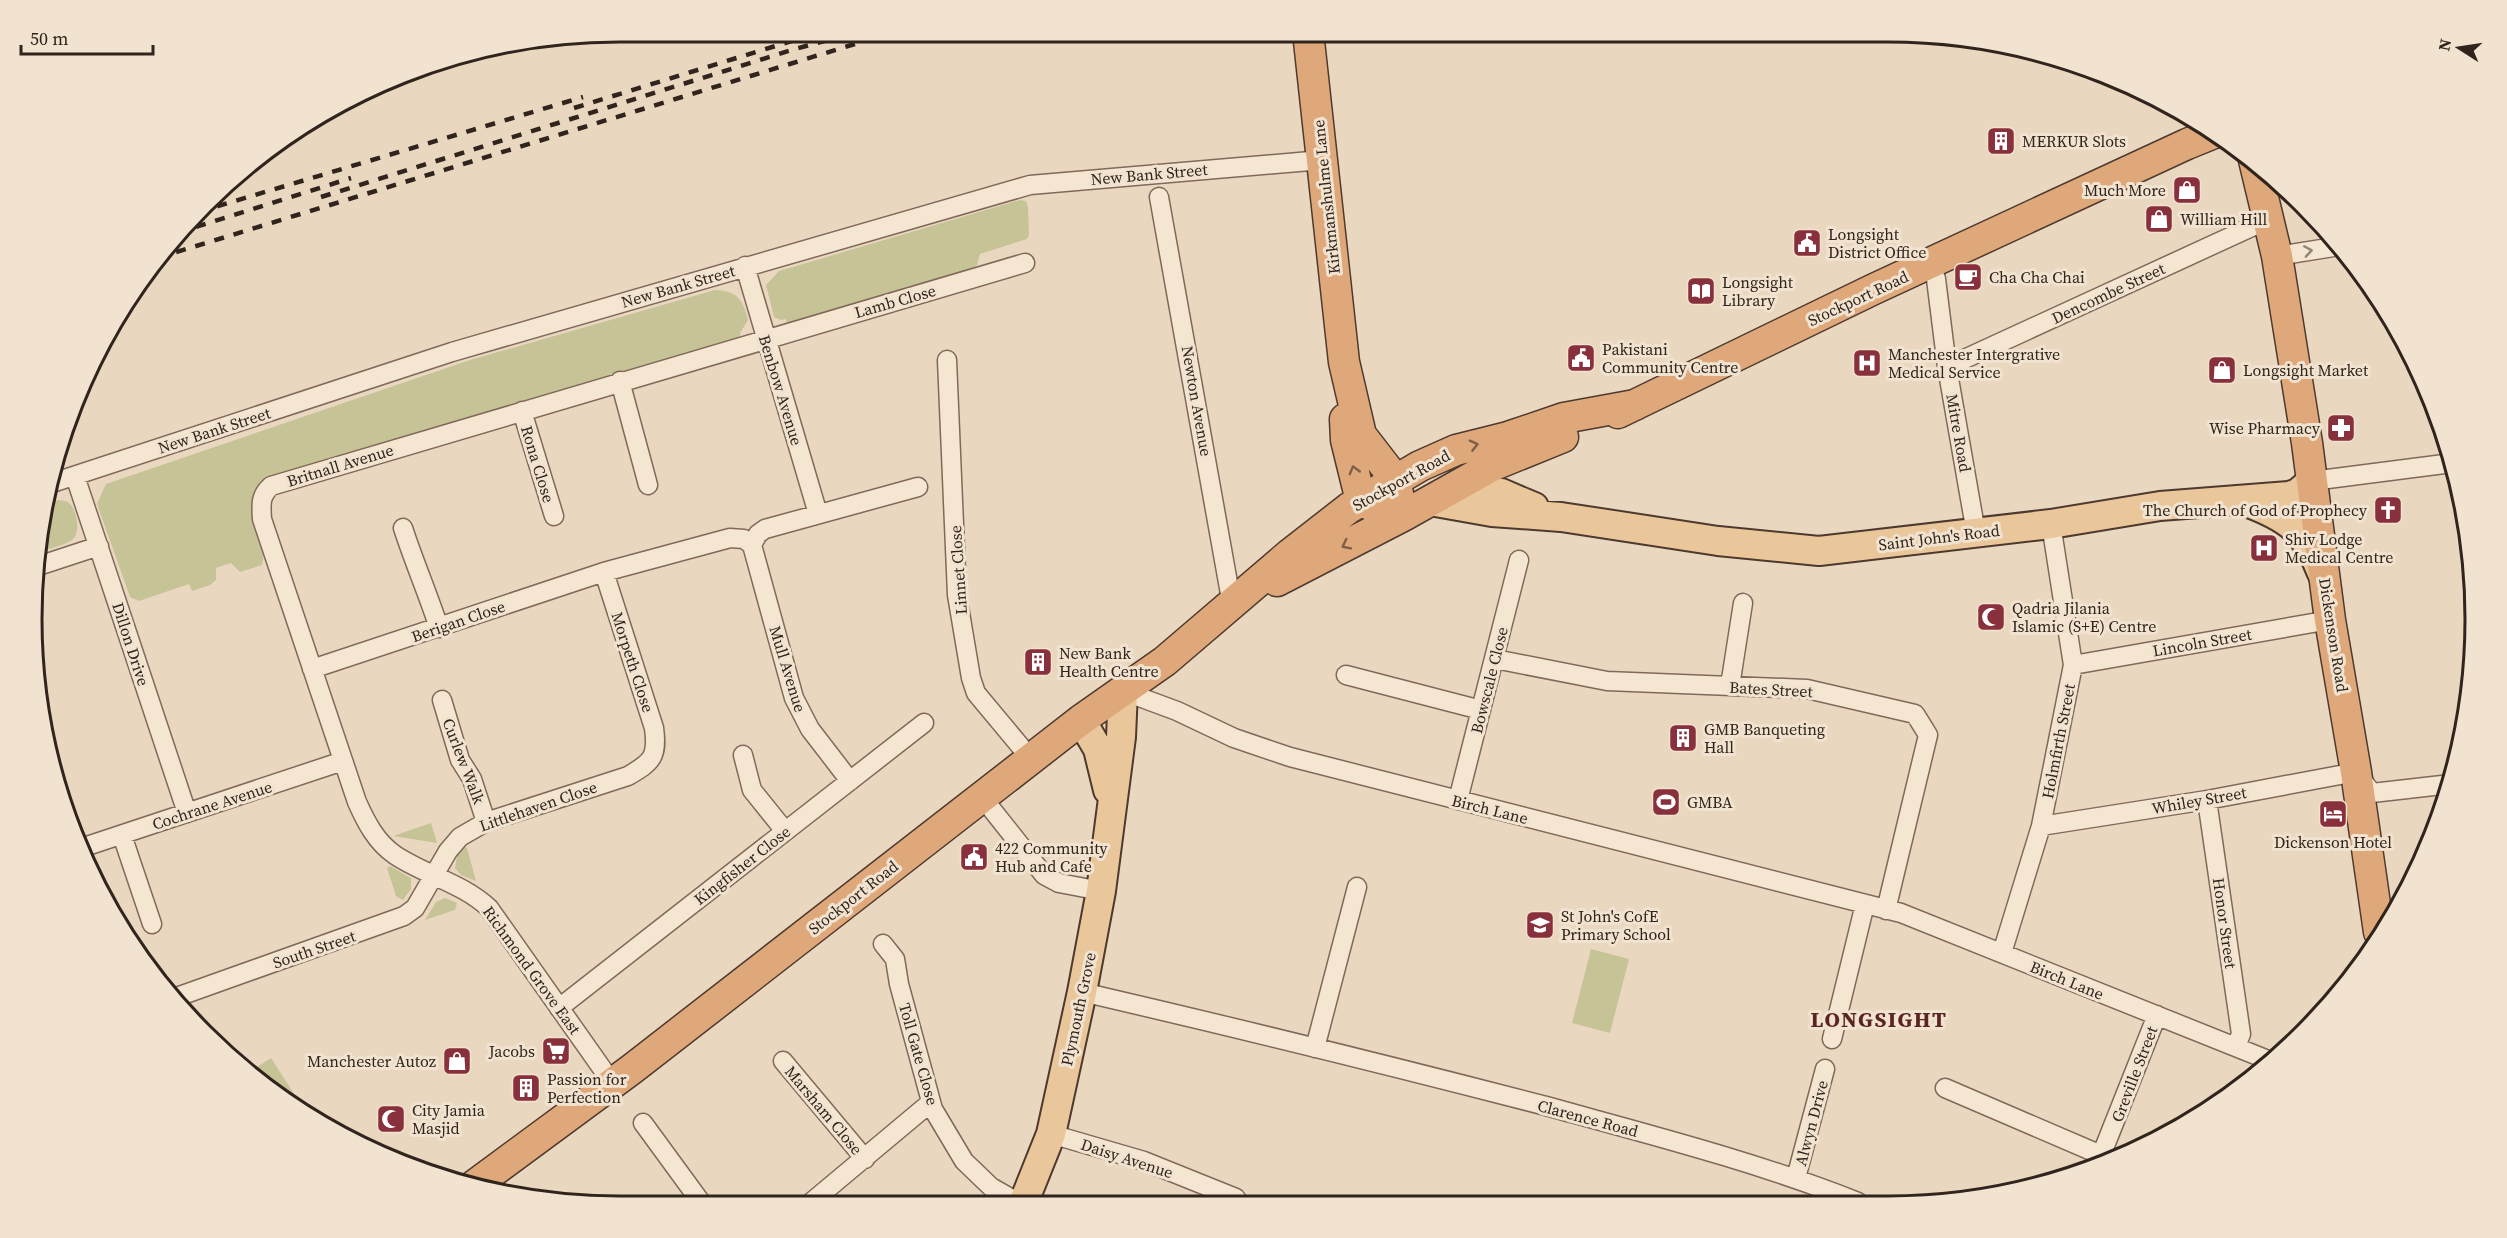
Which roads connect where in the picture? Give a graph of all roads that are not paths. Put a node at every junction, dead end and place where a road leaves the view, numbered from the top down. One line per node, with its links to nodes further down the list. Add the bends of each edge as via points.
1 (1309, 42): 3 (highway, Kirkmanshulme Lane)
2 (2206, 137): 10 (highway, Stockport Road)
3 (1322, 160): 11 (street, New Bank Street, via 1030,185); 14 (highway, Kirkmanshulme Lane)
4 (2258, 177): 6 (highway, Dickenson Road)
5 (1160, 197): 45 (street, Newton Avenue)
6 (2269, 219): 8 (highway, Dickenson Road); 15 (street, Dencombe Street)
7 (2329, 248): 8 (street, one-way to 7)
8 (2277, 256): 23 (highway, Dickenson Road)
9 (1025, 263): 12 (street, Lamb Close)
10 (1930, 263): 15 (street, Mitre Road, via 1936,279); 17 (highway, Stockport Road)
11 (745, 266): 12 (street, Benbow Avenue); 21 (street, New Bank Street, via 452,352)
12 (766, 339): 16 (street, Britnall Avenue); 31 (street, Benbow Avenue)
13 (947, 360): 60 (street, Linnet Close, via 957,595 971,678 975,693)
14 (1344, 362): 20 (highway, via 1371,430 1392,449); 28 (highway, one-way to 14, via 1346,440)
15 (1947, 367): 37 (street, Mitre Road)
16 (620, 381): 18 (street, Britnall Avenue); 24 (street)
17 (1635, 405): 20 (highway, Stockport Road, one-way to 17, via 1456,450 1564,418); 25 (highway, Stockport Road, via 1494,465)
18 (522, 411): 32 (street, Rona Close); 50 (street, Britnall Avenue, via 271,486 264,492 260,503 262,519)
19 (2443, 464): 23 (street)
20 (1407, 472): 25 (highway); 28 (highway, Stockport Road); 33 (highway)
21 (75, 476): 22 (street, New Bank Street); 39 (street, Dillon Drive)
22 (59, 481)
23 (2312, 481): 27 (main road, Saint John's Road, via 2289,496); 30 (main road, via 2289,477 2243,486); 43 (highway, Dickenson Road)
24 (648, 485)
25 (1459, 485): 29 (highway, Stockport Road); 34 (main road, Saint John's Road, via 1501,494)
26 (918, 487): 31 (street)
27 (2241, 500): 30 (main road, Saint John's Road); 43 (main road, via 2294,525 2314,551)
28 (1361, 501): 33 (highway); 45 (highway, Stockport Road, via 1297,548)
29 (1430, 501): 33 (highway, Stockport Road); 34 (main road, Saint John's Road, via 1492,512)
30 (2204, 504): 35 (main road, Saint John's Road, via 2153,507)
31 (818, 514): 38 (street, via 765,529)
32 (554, 516)
33 (1401, 517): 45 (highway, Stockport Road, one-way to 45)
34 (1561, 517): 37 (main road, Saint John's Road, via 1718,541 1819,551)
35 (2051, 524): 37 (main road, Saint John's Road); 49 (street, Holmfirth Street)
36 (403, 528): 47 (street)
37 (1976, 533)
38 (752, 545): 42 (street, via 744,539 729,538); 63 (street, Mull Avenue, via 801,715)
39 (99, 546): 41 (street); 69 (street, Dillon Drive)
40 (1519, 560): 48 (street, Bowscale Close)
41 (45, 563)
42 (604, 572): 47 (street, Berigan Close); 58 (street, Morpeth Close, via 654,728)
43 (2325, 579): 46 (highway, Dickenson Road)
44 (1743, 603): 52 (street)
45 (1232, 605): 53 (highway, Stockport Road, via 1170,658)
46 (2330, 620): 49 (street, Lincoln Street); 62 (highway, Dickenson Road)
47 (439, 628): 50 (street, Berigan Close)
48 (1495, 659): 52 (street, Bates Street, via 1607,681); 55 (street, Bowscale Close)
49 (2073, 665): 71 (street, Holmfirth Street)
50 (312, 669): 61 (street, Britnall Avenue)
51 (1346, 675): 55 (street)
52 (1730, 686): 79 (street, Bates Street, via 1807,689 1915,714 1928,735)
53 (1123, 691): 56 (highway, Stockport Road); 66 (street, Birch Lane, via 1290,757); 68 (main road, Plymouth Grove)
54 (441, 700): 70 (street, Curlew Walk)
55 (1481, 710): 66 (street, Bowscale Close)
56 (1082, 720): 60 (highway, Stockport Road); 68 (main road, Plymouth Grove, via 1098,749)
57 (924, 723): 63 (street, Kingfisher Close)
58 (655, 754): 70 (street, Littlehaven Close, via 628,776)
59 (743, 755): 72 (street, via 752,790)
60 (1031, 759): 65 (highway, Stockport Road)
61 (343, 761): 69 (street, Cochrane Avenue); 75 (street, Britnall Avenue, via 363,816 381,842 395,854)
62 (2356, 772): 64 (street, via 2372,793); 67 (street, Whiley Street); 80 (highway, Dickenson Road)
63 (850, 781): 72 (street, Kingfisher Close)
64 (2440, 785)
65 (982, 797): 77 (street, via 1044,875 1059,883); 94 (highway, Stockport Road)
66 (1458, 800): 78 (street, Birch Lane)
67 (2207, 800): 71 (street, Whiley Street); 89 (street, Honor Street, via 2241,1034)
68 (1112, 809): 77 (main road, Plymouth Grove)
69 (188, 813): 73 (street, Cochrane Avenue)
70 (486, 822): 75 (street, Littlehaven Close, via 460,837)
71 (2041, 826): 83 (street, Holmfirth Street)
72 (785, 831): 86 (street, Kingfisher Close)
73 (122, 835): 74 (street, Cochrane Avenue); 81 (street)
74 (89, 846)
75 (434, 874): 85 (street, South Street, via 415,908 404,916); 86 (street, Richmond Grove East, via 477,897 489,908)
76 (1357, 887): 90 (street)
77 (1101, 891): 84 (main road, Plymouth Grove)
78 (1865, 904): 79 (street, Birch Lane); 88 (street)
79 (1887, 910): 83 (street, Birch Lane)
80 (2379, 922)
81 (152, 924)
82 (883, 944): 96 (street, Toll Gate Close, via 895,959)
83 (2001, 953): 87 (street, Birch Lane)
84 (1082, 992): 90 (street, Clarence Road); 98 (main road, Plymouth Grove)
85 (182, 995)
86 (560, 1008): 94 (street, Richmond Grove East)
87 (2157, 1015): 89 (street, Birch Lane); 99 (street, Greville Street)
88 (1832, 1039)
89 (2236, 1046): 91 (street, Birch Lane)
90 (1315, 1048): 102 (street, Clarence Road, via 1608,1123)
91 (2262, 1058)
92 (783, 1061): 101 (street, Marsham Close)
93 (1825, 1069): 102 (street, Alwyn Drive)
94 (613, 1084): 103 (highway, Stockport Road)
95 (1945, 1088): 100 (street)
96 (930, 1103): 101 (street); 106 (street, Toll Gate Close, via 964,1161 991,1187)
97 (643, 1123): 104 (street)
98 (1051, 1134): 107 (main road, Plymouth Grove); 108 (street, Daisy Avenue, via 1143,1161)
99 (2101, 1155)
100 (2093, 1158)
101 (865, 1159): 105 (street)
102 (1796, 1178): 109 (street, Clarence Road)
103 (483, 1179)
104 (696, 1196)
105 (819, 1196)
106 (1007, 1196)
107 (1025, 1196)
108 (1231, 1196)
109 (1842, 1196)

